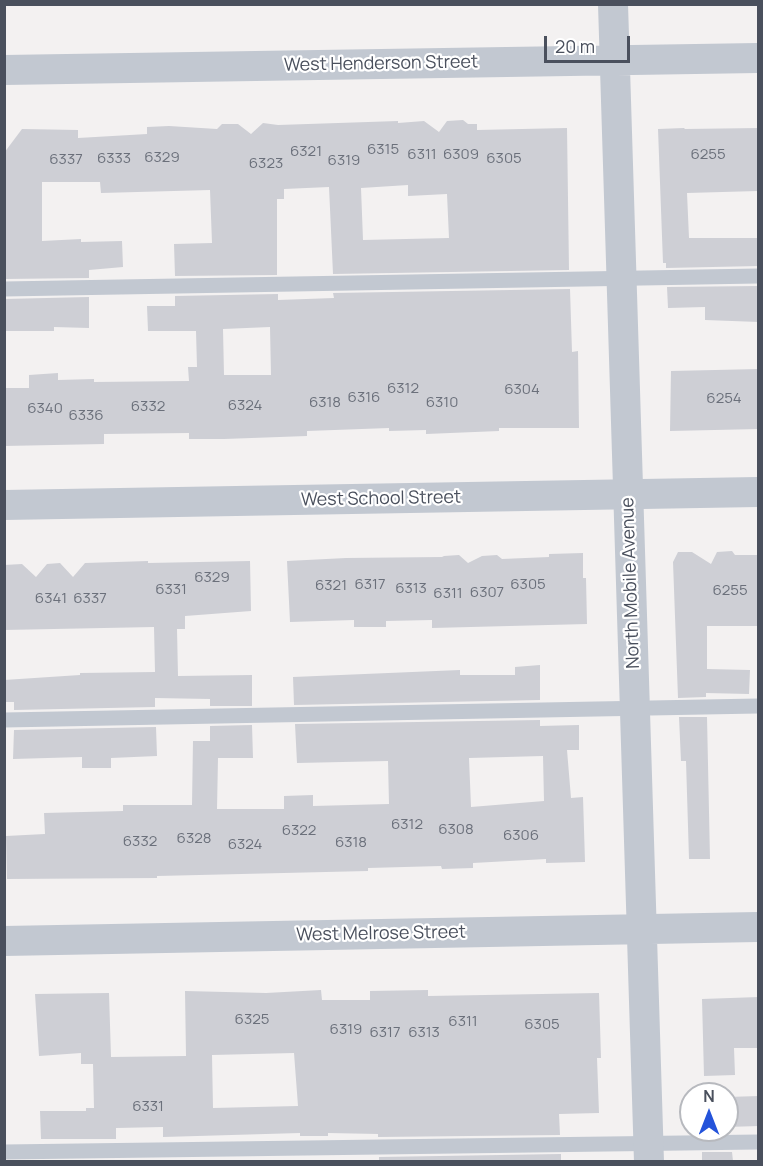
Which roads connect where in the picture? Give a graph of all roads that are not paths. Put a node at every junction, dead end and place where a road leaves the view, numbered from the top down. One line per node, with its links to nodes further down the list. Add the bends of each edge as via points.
1 (614, 4): 3 (street, North Mobile Avenue)
2 (759, 58): 3 (street, West Henderson Street)
3 (615, 60): 4 (street, West Henderson Street); 6 (street, North Mobile Avenue)
4 (4, 70)
5 (759, 276): 6 (lane)
6 (622, 279): 7 (lane); 9 (street, North Mobile Avenue)
7 (4, 289)
8 (759, 492): 9 (street, West School Street)
9 (629, 494): 10 (street, West School Street); 12 (street, North Mobile Avenue)
10 (4, 505)
11 (759, 706): 12 (lane)
12 (635, 708): 13 (lane); 15 (street, North Mobile Avenue)
13 (4, 720)
14 (759, 927): 15 (street, West Melrose Street)
15 (642, 929): 16 (street, West Melrose Street); 19 (street, North Mobile Avenue)
16 (4, 941)
17 (759, 1142): 19 (lane)
18 (4, 1152): 19 (lane)
19 (649, 1153)

